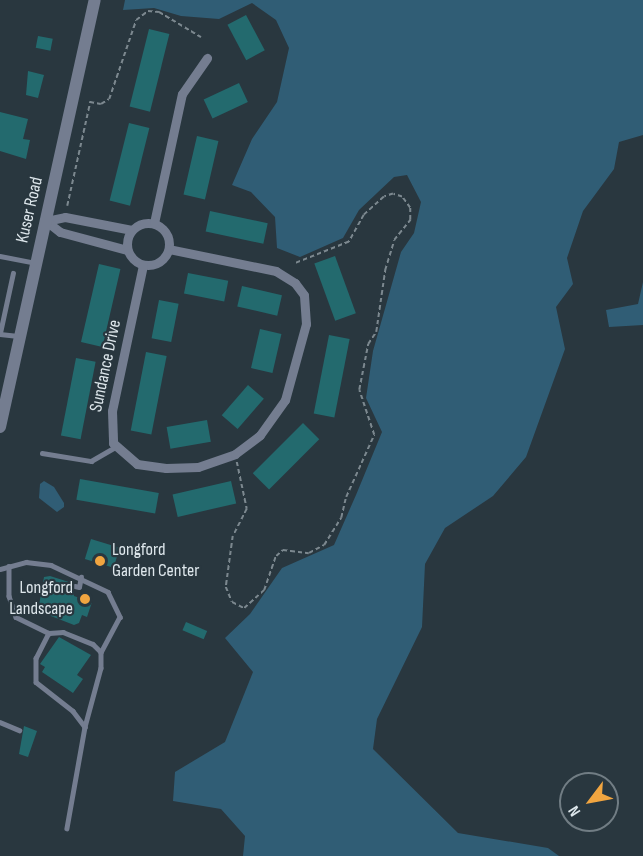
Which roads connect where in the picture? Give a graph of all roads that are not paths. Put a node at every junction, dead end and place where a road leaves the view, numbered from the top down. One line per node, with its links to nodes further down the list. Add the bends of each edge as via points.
1 (94, 0): 3 (street, Kuser Road)
2 (207, 58): 4 (street, via 182,94)
3 (46, 221): 5 (street, via 65,217); 7 (street, via 60,232); 9 (street, Kuser Road)
4 (154, 224): 5 (street, via 142,224); 6 (street, via 165,231)
5 (132, 230): 7 (street)
6 (169, 249): 10 (street, via 160,263); 16 (street, via 261,267 295,283 304,295 306,314 295,373 270,424 250,444 223,459 198,467 166,468 137,464)
7 (127, 250): 10 (street)
8 (0, 256): 9 (lane)
9 (36, 263): 13 (street, Kuser Road)
10 (143, 265): 16 (street, Sundance Drive, via 112,411)
11 (13, 273): 12 (lane)
12 (0, 334): 13 (lane)
13 (20, 337): 14 (street, Kuser Road)
14 (5, 385): 15 (street, Kuser Road)
15 (0, 427)
16 (116, 447): 17 (lane, via 91,461)
17 (42, 453)
18 (9, 566): 19 (lane); 20 (lane, via 26,562 51,565); 22 (lane, via 8,590 16,616)
19 (0, 569)
20 (81, 577): 21 (lane, via 79,587); 23 (lane, via 108,592 120,609 120,617)
21 (75, 586)
22 (49, 633): 23 (lane, via 63,632 93,644); 25 (lane, via 36,658 36,681)
23 (101, 652): 25 (lane, via 101,668)
24 (0, 722): 26 (lane)
25 (85, 727): 27 (lane)
26 (19, 729)
27 (67, 828)

